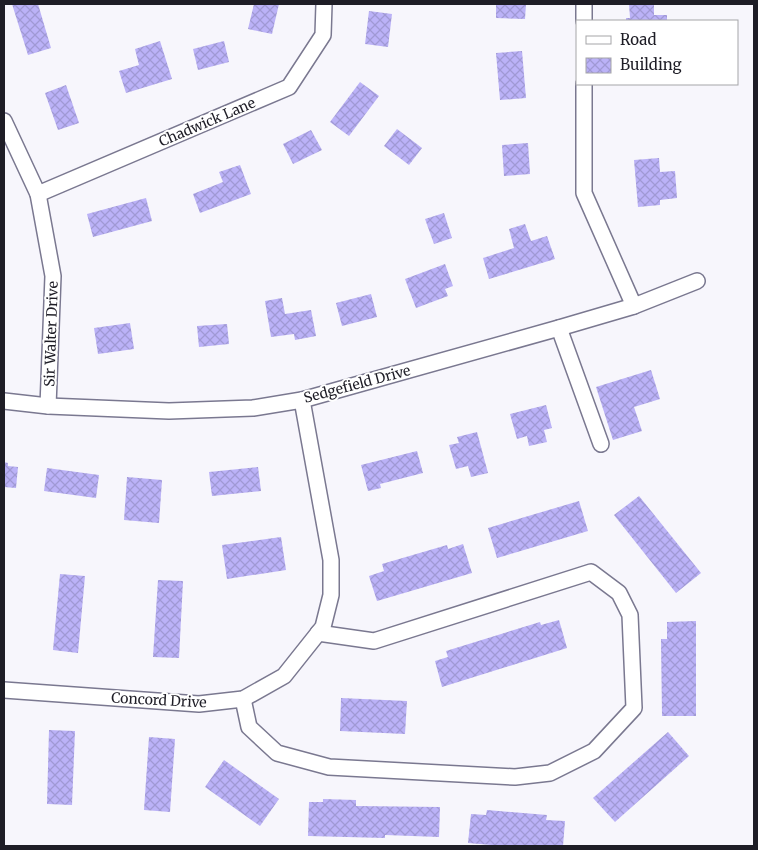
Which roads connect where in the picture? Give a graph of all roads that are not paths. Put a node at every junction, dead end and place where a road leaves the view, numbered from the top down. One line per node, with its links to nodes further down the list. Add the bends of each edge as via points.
1 (324, 4): 6 (street, Chadwick Lane, via 324,35 289,87)
2 (584, 4): 3 (street)
3 (584, 20)
4 (584, 85): 8 (street, via 584,193)
5 (4, 120): 6 (street, Sir Walter Drive)
6 (38, 194): 12 (street, Sir Walter Drive, via 53,276)
7 (697, 281): 8 (street, Sedgefield Drive)
8 (634, 306): 9 (street, Sedgefield Drive)
9 (560, 328): 10 (street, Sedgefield Drive); 13 (street)
10 (302, 400): 12 (street, Sedgefield Drive, via 253,408 169,412); 14 (street, Concord Drive, via 331,560 331,595 323,627)
11 (4, 401): 12 (street, Sedgefield Drive)
12 (48, 406)
13 (601, 444)
14 (318, 633): 16 (street, Concord Drive, via 284,676); 16 (street, via 374,641 591,572 619,594 630,615 634,708 594,752 550,773 515,776 329,767 277,753 249,727)
15 (4, 690): 16 (street, Concord Drive, via 199,704)
16 (243, 700)

